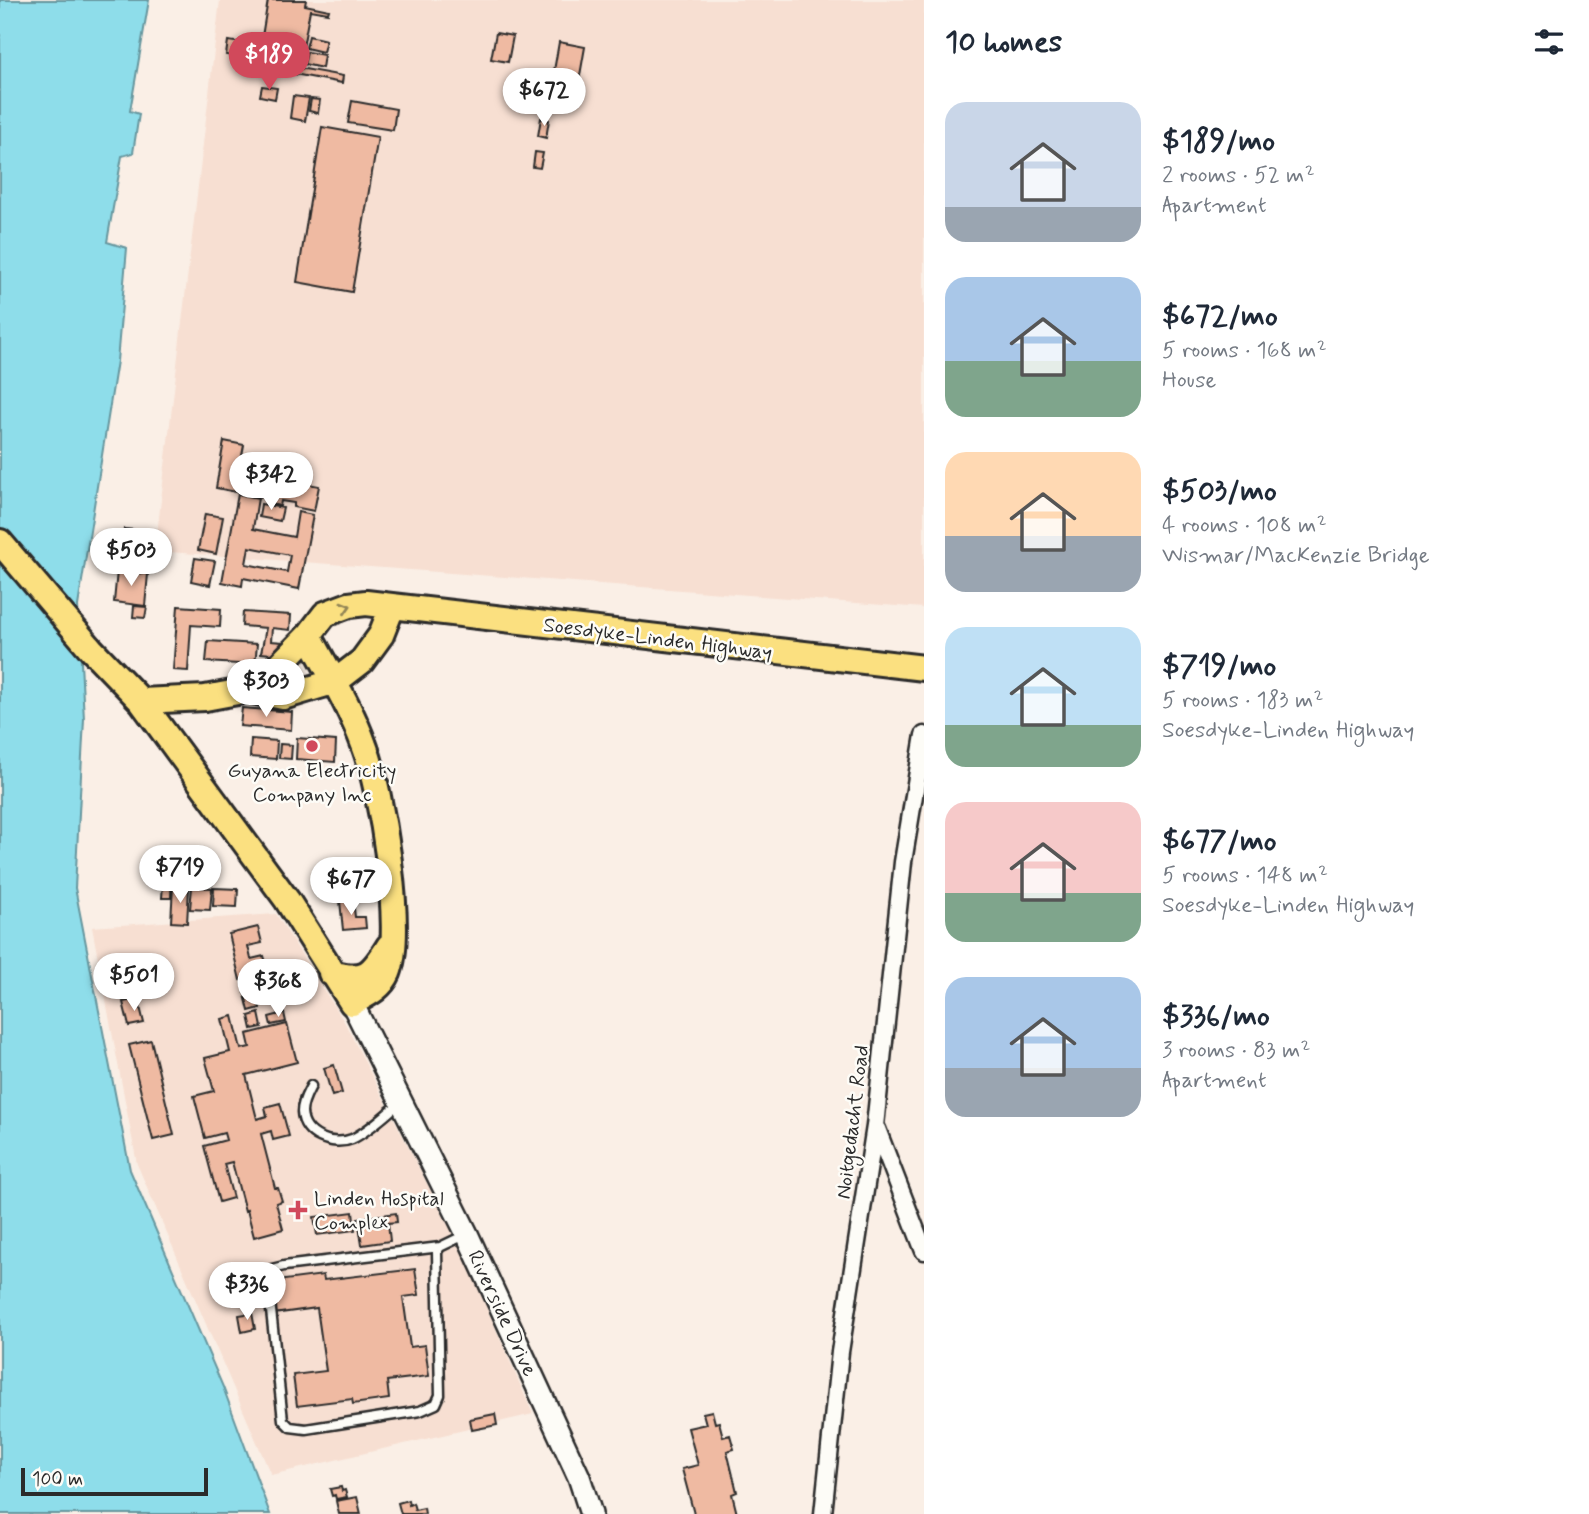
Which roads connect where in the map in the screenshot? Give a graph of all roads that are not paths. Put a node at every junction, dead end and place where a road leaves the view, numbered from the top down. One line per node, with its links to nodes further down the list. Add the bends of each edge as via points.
1 (0, 542): 7 (main road)
2 (392, 607): 3 (main road, Soesdyke-Linden Highway, one-way to 2, via 325,614 349,605); 4 (main road, Soesdyke-Linden Highway); 5 (main road, Soesdyke-Linden Highway, via 381,635 362,661)
3 (309, 635): 5 (main road); 6 (main road, Soesdyke-Linden Highway, via 266,679)
4 (924, 668)
5 (336, 681): 6 (main road, Soesdyke-Linden Highway, via 283,696); 9 (main road, via 373,770 393,907)
6 (248, 690): 7 (main road, Soesdyke-Linden Highway, via 205,698)
7 (141, 701): 10 (main road, via 287,900)
8 (924, 735): 14 (street, Noitgedacht Road, via 902,862)
9 (392, 942): 10 (main road, via 363,975 353,979); 11 (main road, via 387,975 376,990)
10 (331, 973): 11 (main road)
11 (352, 1003): 13 (street, Riverside Drive)
12 (311, 1086): 13 (lane, via 302,1115 309,1129 320,1139 340,1143 354,1138)
13 (401, 1102): 15 (street, Riverside Drive)
14 (876, 1126): 17 (street); 19 (street, Noitgedacht Road, via 840,1352)
15 (467, 1234): 16 (lane); 18 (street, Riverside Drive, via 579,1477)
16 (440, 1247): 16 (lane, via 440,1395 436,1404 359,1422 290,1427 283,1420 267,1274 284,1266)
17 (924, 1251)
18 (591, 1514)
19 (823, 1514)

